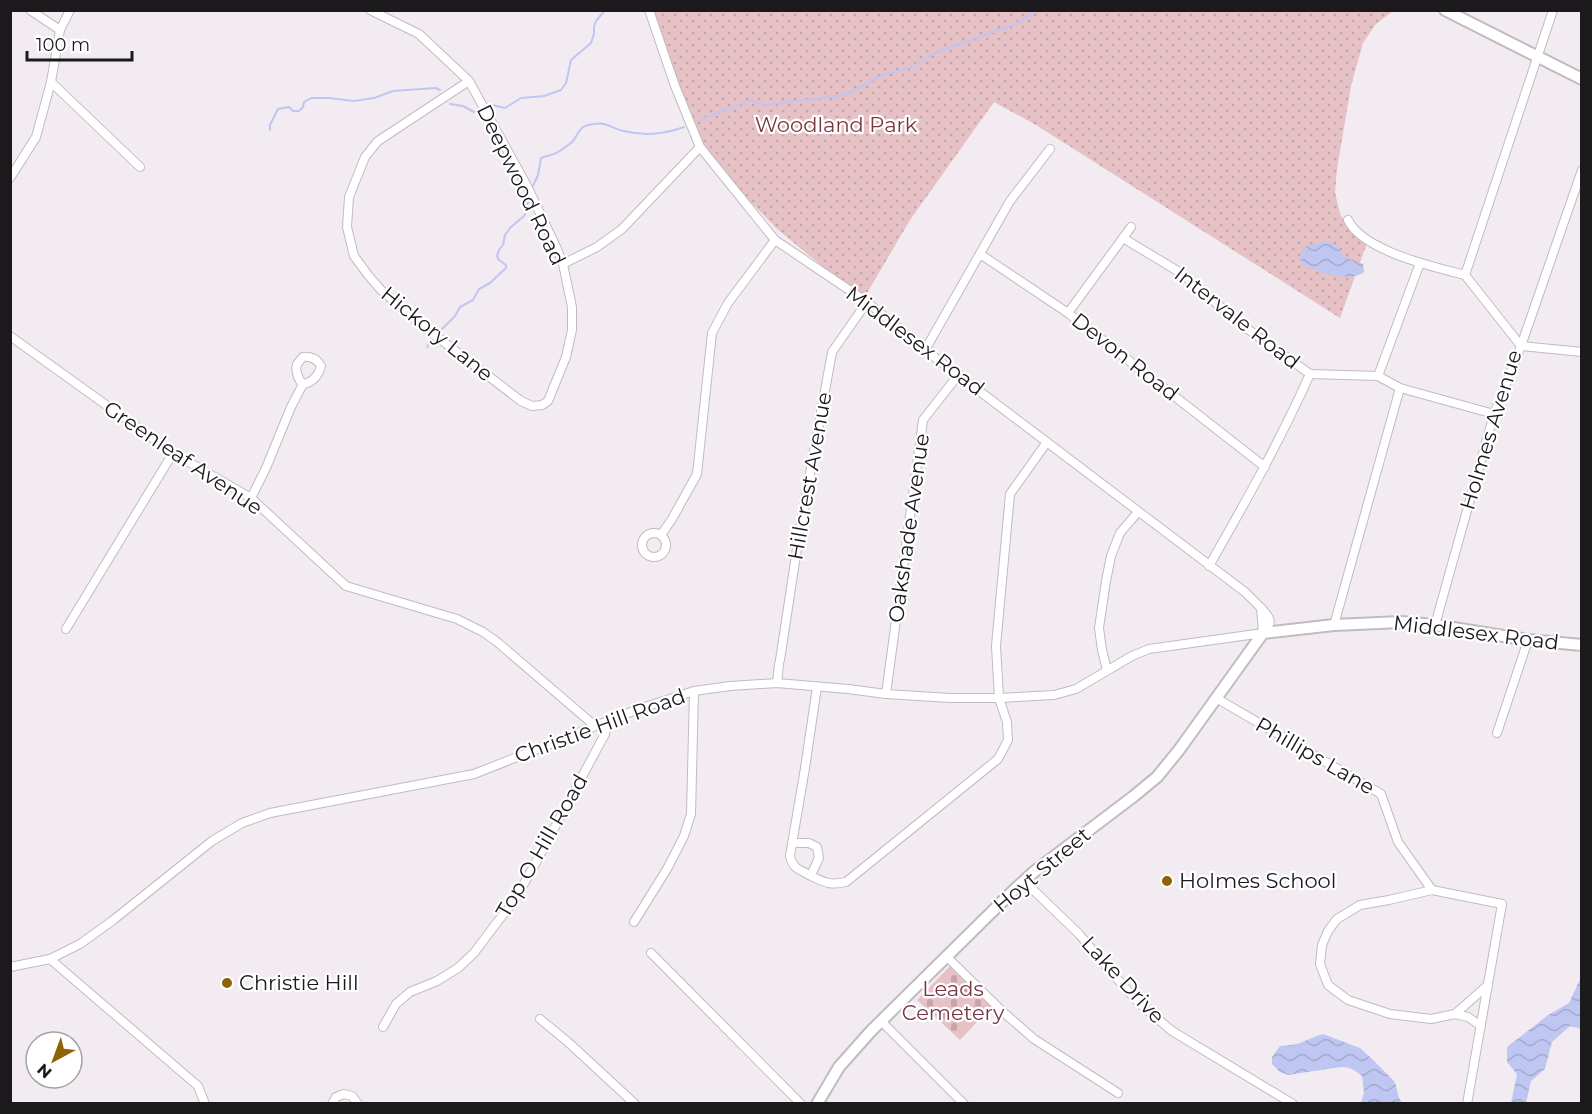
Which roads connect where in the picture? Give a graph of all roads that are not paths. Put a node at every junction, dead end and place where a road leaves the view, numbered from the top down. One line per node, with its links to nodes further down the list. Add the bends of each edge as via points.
1 (30, 10): 7 (street)
2 (70, 10): 7 (street)
3 (370, 10): 10 (street, Deepwood Road, via 419,34)
4 (649, 10): 12 (street, Middlesex Road)
5 (1445, 10): 8 (main road)
6 (1553, 10): 8 (street)
7 (60, 30): 11 (street)
8 (1537, 56): 9 (main road); 24 (street)
9 (1581, 79)
10 (469, 81): 23 (street, Deepwood Road, via 527,186); 36 (street, Hickory Lane, via 378,141 365,157 349,197 347,227 354,255 397,305 520,401)
11 (51, 82): 14 (street); 16 (street, via 36,136)
12 (700, 147): 20 (street, Middlesex Road); 23 (street, via 622,229)
13 (1050, 150): 21 (street, via 1010,201)
14 (140, 167)
15 (1581, 170): 28 (street)
16 (10, 178)
17 (1348, 220): 22 (street, via 1365,238)
18 (1131, 227): 19 (street)
19 (1123, 238): 26 (street); 32 (street, Intervale Road, via 1181,273 1242,325)
20 (775, 240): 25 (street, Middlesex Road); 43 (street, via 728,303 712,333 697,474)
21 (980, 254): 26 (street, Devon Road); 29 (street)
22 (1420, 263): 24 (street); 33 (street)
23 (562, 264): 36 (street, Deepwood Road, via 572,307 572,330 559,375 548,401)
24 (1465, 275): 28 (street, Holmes Avenue)
25 (867, 302): 29 (street, Middlesex Road); 52 (street, Hillcrest Avenue, via 832,352)
26 (1068, 312): 40 (street, Devon Road)
27 (10, 336): 39 (street, Greenleaf Avenue)
28 (1521, 346): 30 (street); 37 (street, Holmes Avenue)
29 (925, 350): 31 (street, Middlesex Road)
30 (1581, 352)
31 (959, 374): 38 (street, Middlesex Road); 55 (street, Oakshade Avenue, via 923,420)
32 (1310, 374): 33 (street, Intervale Road); 40 (street)
33 (1378, 376): 35 (street, Intervale Road)
34 (303, 384): 41 (street)
35 (1400, 387): 37 (street, Intervale Road); 45 (street)
36 (542, 405)
37 (1494, 414): 46 (street, Holmes Avenue)
38 (1047, 442): 42 (street, Middlesex Road); 56 (street, via 1010,494 996,646)
39 (173, 453): 41 (street, Greenleaf Avenue); 47 (street)
40 (1265, 467): 44 (street)
41 (251, 498): 59 (street, Greenleaf Avenue, via 346,586 458,620 483,632)
42 (1138, 512): 44 (street, Middlesex Road); 51 (street, via 1120,533 1106,581 1099,627)
43 (661, 535)
44 (1209, 566): 48 (street, Middlesex Road, via 1261,608)
45 (1334, 625): 46 (main road, Middlesex Road); 48 (main road, Middlesex Road)
46 (1435, 625): 49 (main road, Middlesex Road)
47 (66, 629)
48 (1263, 633): 51 (street, Christie Hill Road, via 1149,649); 57 (main road, Hoyt Street)
49 (1528, 640): 50 (main road, Middlesex Road); 60 (street)
50 (1581, 645)
51 (1107, 670): 56 (street, Christie Hill Road, via 1076,689 1054,695)
52 (777, 683): 53 (street, Christie Hill Road); 54 (street, Christie Hill Road)
53 (817, 687): 55 (street, Christie Hill Road); 61 (street)
54 (694, 691): 58 (street, Christie Hill Road); 65 (street, via 691,814 667,869)
55 (886, 694): 56 (street, Christie Hill Road)
56 (999, 698): 62 (street, via 1008,740 998,759 845,882 824,883)
57 (1216, 698): 63 (main road, Hoyt Street, via 1157,777); 64 (street, Phillips Lane, via 1381,794 1398,842)
58 (606, 722): 59 (street, Christie Hill Road); 75 (street, Top O Hill Road, via 605,734 514,900 474,953 437,981 410,992 396,1004)
59 (595, 726): 68 (street, Christie Hill Road, via 474,774 270,813 242,823 212,841 80,944)
60 (1497, 733)
61 (792, 843): 62 (street, via 791,864); 62 (street, via 809,843 819,850)
62 (811, 875)
63 (1024, 881): 67 (main road, Hoyt Street); 84 (street, Lake Drive, via 1079,934 1139,1003 1172,1031)
64 (1432, 890): 70 (street, via 1502,904); 71 (street, via 1360,905 1337,919 1322,945 1320,964 1328,985 1348,1000 1390,1014 1431,1020)
65 (634, 922)
66 (651, 953): 82 (street)
67 (946, 956): 73 (main road, Hoyt Street); 76 (street, via 1034,1039)
68 (50, 959): 69 (street, Christie Hill Road); 78 (street, via 198,1086)
69 (10, 967)
70 (1488, 985): 71 (street); 74 (street)
71 (1455, 1014): 74 (street)
72 (540, 1019): 81 (street)
73 (881, 1022): 77 (street); 83 (main road, Hoyt Street, via 839,1067)
74 (1481, 1026): 85 (street)
75 (383, 1027)
76 (1118, 1093)
77 (961, 1103)
78 (205, 1104)
79 (332, 1104): 80 (street, via 344,1094 352,1096)
80 (358, 1104)
81 (635, 1104)
82 (801, 1104)
83 (817, 1104)
84 (1293, 1104)
85 (1467, 1104)

